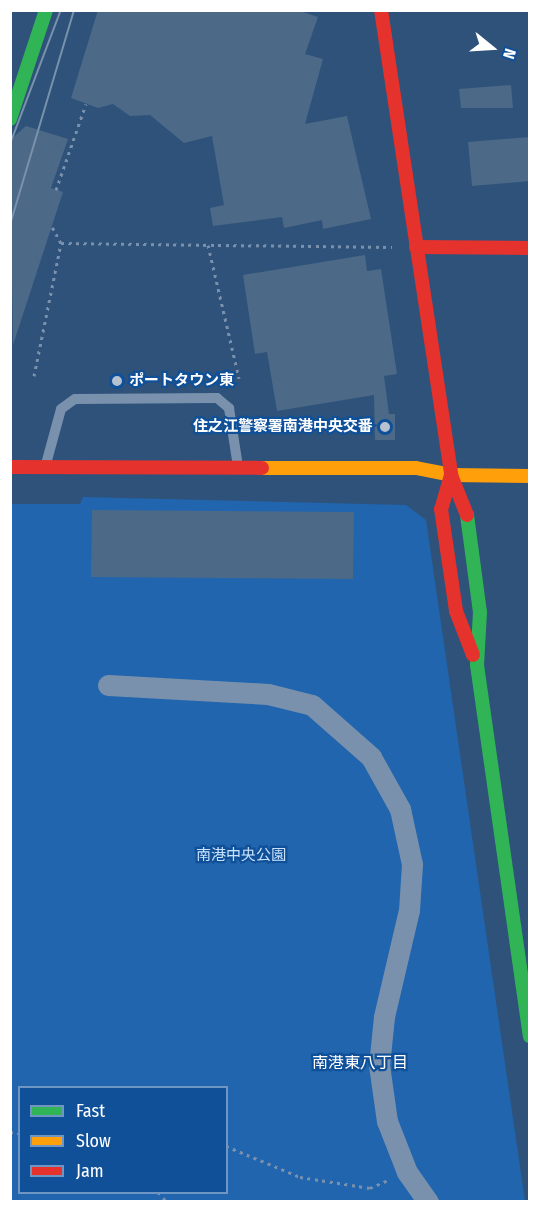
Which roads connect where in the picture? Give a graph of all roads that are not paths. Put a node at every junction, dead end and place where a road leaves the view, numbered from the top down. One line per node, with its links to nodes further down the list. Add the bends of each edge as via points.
1 (46, 10): 3 (street)
2 (381, 10): 4 (street)
3 (10, 119)
4 (416, 247): 5 (street); 9 (street)
5 (530, 248)
6 (10, 467): 7 (street)
7 (46, 467): 8 (street); 8 (lane, via 61,409 75,399 217,398 229,408)
8 (238, 467): 9 (street, via 416,468)
9 (451, 475): 10 (street); 11 (street); 12 (street, via 466,508 480,612); 12 (street, via 441,508 456,611)
10 (530, 476)
11 (414, 485)
12 (477, 665): 14 (street)
13 (108, 685): 15 (street, via 268,694 312,705 370,757 400,809 412,864 408,910 384,1017 379,1065 387,1121 407,1172)
14 (529, 1029)
15 (428, 1202)

